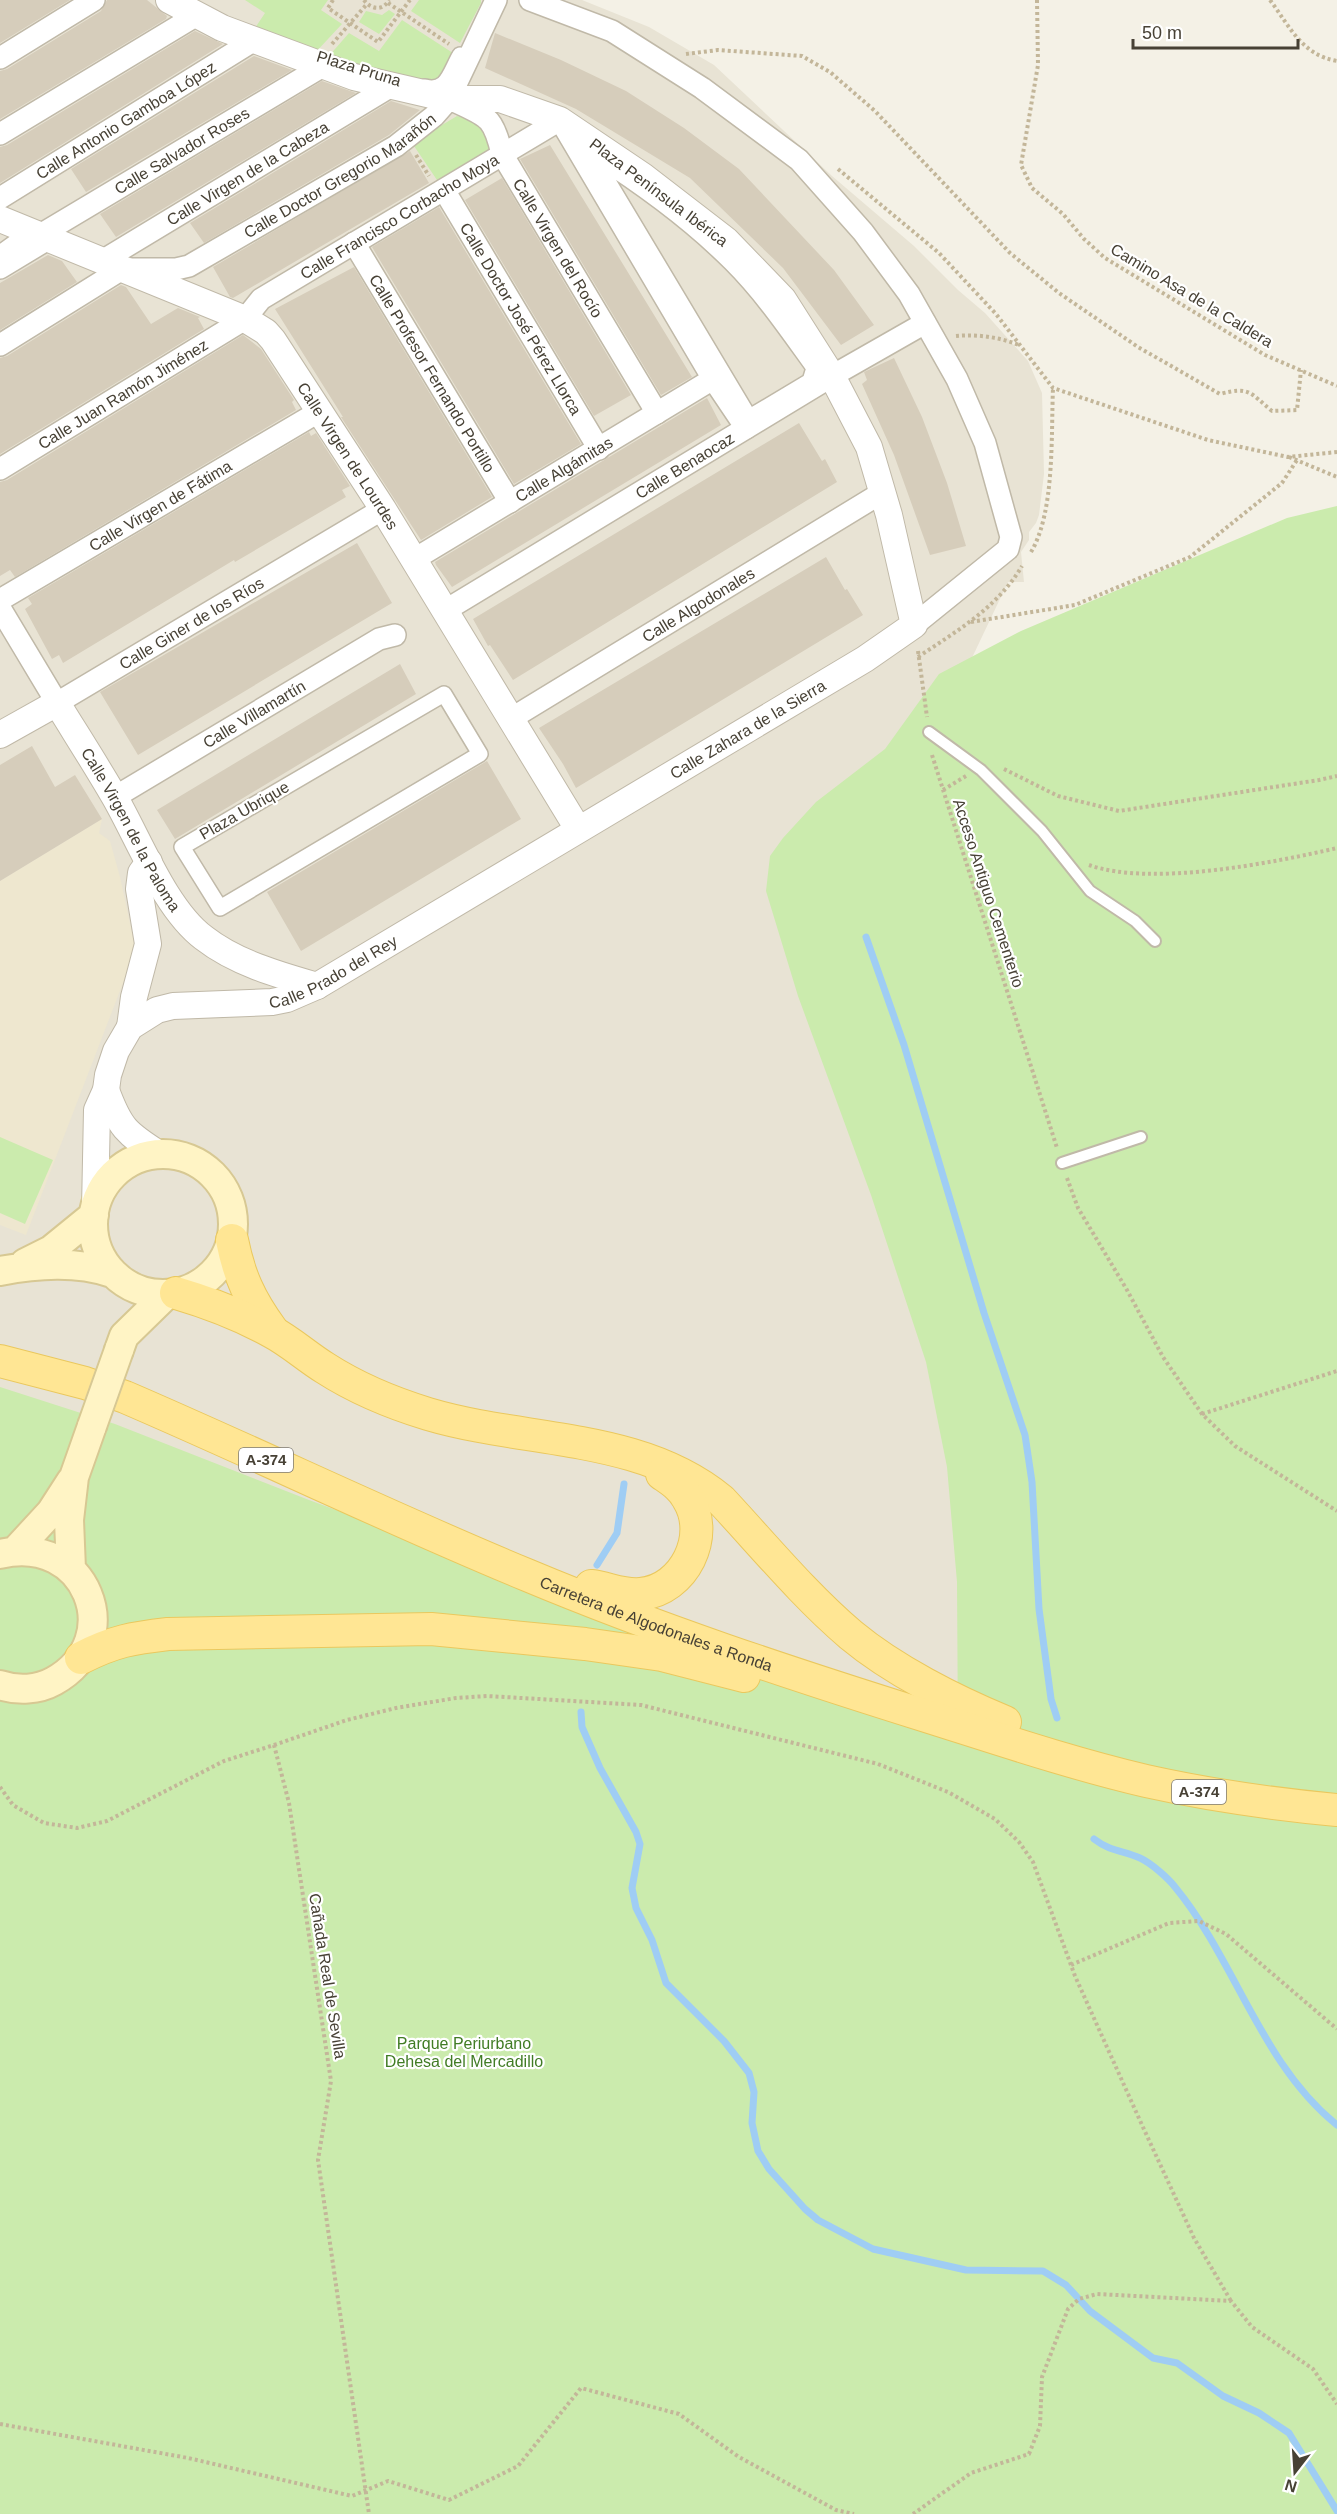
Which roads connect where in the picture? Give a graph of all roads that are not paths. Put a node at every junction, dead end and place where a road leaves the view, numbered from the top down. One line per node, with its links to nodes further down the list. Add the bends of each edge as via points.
1 (94, 0): 9 (street)
2 (169, 0): 6 (street)
3 (488, 0): 6 (street, Plaza Pruna, via 442,87 435,90 356,70)
4 (496, 0): 11 (street, Calle Doctor Gregorio Marañón)
5 (530, 0): 25 (street, via 612,31 702,88 799,160 863,232 909,294)
6 (191, 8): 7 (street); 13 (street)
7 (253, 41): 8 (street); 16 (street, Calle Antonio Gamboa López)
8 (327, 56): 10 (street, via 354,77); 19 (street, Calle Salvador Roses)
9 (0, 58)
10 (393, 86): 11 (street); 22 (street, Calle Virgen de la Cabeza, via 176,215)
11 (449, 99): 12 (street, via 500,99); 14 (street, Calle Virgen del Rocío, via 483,115 494,125); 22 (street, Calle Doctor Gregorio Marañón, via 396,146 189,266 176,269)
12 (560, 120): 14 (street, Calle Francisco Corbacho Moya); 27 (street, Plaza Península Ibérica, via 643,176 726,240 783,299); 28 (street, Plaza Península Ibérica)
13 (0, 134)
14 (502, 154): 15 (street, Calle Francisco Corbacho Moya); 30 (street, Calle Virgen del Rocío)
15 (441, 191): 20 (street, Calle Francisco Corbacho Moya); 32 (street, Calle Doctor José Pérez Llorca)
16 (0, 198)
17 (0, 219): 19 (street, Calle Virgen de Lourdes)
18 (0, 233): 21 (street, via 18,240)
19 (44, 237): 22 (street, Calle Virgen de Lourdes); 23 (street, Calle Salvador Roses)
20 (354, 243): 24 (street, Calle Francisco Corbacho Moya, via 261,299); 35 (street, Calle Profesor Fernando Portillo)
21 (0, 253)
22 (112, 265): 24 (street, Calle Virgen de Lourdes); 26 (street, Calle Virgen de la Cabeza)
23 (0, 268)
24 (245, 319): 29 (street, Calle Virgen de Lourdes, via 273,340); 33 (street, Calle Juan Ramón Jiménez)
25 (929, 331): 27 (street, Calle Benaocaz); 41 (street, via 957,379 985,443 1011,537 1008,549)
26 (0, 345)
27 (832, 376): 31 (street, Calle Benaocaz); 34 (street, Plaza Península Ibérica, via 869,447)
28 (713, 379): 30 (street, Calle Algámitas); 31 (street, Plaza Península Ibérica)
29 (320, 411): 36 (street, Calle Virgen de Lourdes); 38 (street, Calle Virgen de Fátima)
30 (657, 413): 32 (street, Calle Algámitas)
31 (747, 422): 31 (street, Plaza Península Ibérica, via 742,405 593,156 637,185 732,264 779,318 814,368 810,381); 40 (street, Calle Benaocaz)
32 (599, 449): 35 (street, Calle Algámitas)
33 (0, 469)
34 (883, 492): 41 (street, Plaza Península Ibérica); 44 (street, Calle Algodonales)
35 (510, 502): 37 (street, Calle Algámitas)
36 (383, 509): 37 (street, Calle Virgen de Lourdes); 43 (street, Calle Giner de los Ríos)
37 (413, 561): 40 (street, Calle Virgen de Lourdes)
38 (0, 600)
39 (0, 608): 43 (street, Calle Virgen de la Paloma)
40 (446, 610): 44 (street, Calle Virgen de Lourdes)
41 (914, 625): 49 (street, Calle Zahara de la Sierra)
42 (395, 635): 48 (street, Calle Villamartín, via 379,639)
43 (57, 703): 46 (street, Calle Giner de los Ríos); 48 (street, Calle Virgen de la Paloma)
44 (512, 718): 49 (street, Calle Virgen de Lourdes)
45 (929, 732): 51 (lane, via 981,770 1042,831 1090,891 1136,921)
46 (0, 735)
47 (480, 754): 47 (street, Plaza Ubrique, via 444,694 182,847 220,908)
48 (115, 797): 50 (street, Calle Virgen de la Paloma)
49 (578, 829): 52 (street, Calle Prado del Rey)
50 (149, 862): 52 (street, Calle Virgen de la Paloma, via 184,919 205,939 244,961); 53 (street, via 139,881 148,944)
51 (1155, 941)
52 (317, 986): 53 (street, Calle Prado del Rey, via 272,1002 184,1005 157,1010)
53 (130, 1027): 54 (street, Calle Prado del Rey, via 116,1051)
54 (106, 1090): 56 (street, via 131,1137); 58 (street, Calle Prado del Rey, via 97,1110)
55 (1141, 1137): 57 (lane)
56 (159, 1154): 58 (main road, via 137,1159 117,1171 103,1188); 59 (main road, via 181,1156 201,1165 217,1179 229,1197 234,1219)
57 (1062, 1163)
58 (94, 1212): 60 (main road, via 51,1250); 61 (main road, via 94,1235 100,1255)
59 (232, 1240): 62 (main road, via 212,1275 195,1287); 63 (main road, via 236,1264 251,1301)
60 (7, 1270): 61 (main road, via 70,1264)
61 (115, 1275): 62 (main road, via 150,1293); 64 (main road)
62 (171, 1293): 63 (main road, via 226,1309); 64 (main road)
63 (274, 1333): 66 (main road, via 325,1368 375,1395 427,1413 475,1426 598,1445)
64 (121, 1343): 67 (main road, bridge)
65 (0, 1361): 70 (main road, Carretera de Algodonales a Ronda / A-374, via 125,1397)
66 (650, 1462): 70 (main road, via 676,1483 689,1500 696,1519 690,1559 678,1576 662,1588 622,1594); 74 (main road, via 675,1470 721,1500 852,1635 905,1671 966,1706 1018,1728)
67 (74, 1477): 68 (main road, via 51,1512); 69 (main road, via 69,1520)
68 (8, 1552): 69 (main road, via 36,1551 55,1557)
69 (71, 1569): 71 (main road, via 85,1588 92,1611 91,1635)
70 (527, 1575): 73 (main road, Carretera de Algodonales a Ronda / A-374, via 769,1666)
71 (81, 1658): 72 (main road, via 66,1674 47,1685 24,1689); 73 (main road, via 126,1639 168,1634 431,1629 662,1655 790,1690)
72 (0, 1685)
73 (863, 1696): 74 (main road, Carretera de Algodonales a Ronda / A-374)
74 (1064, 1759): 75 (main road, Carretera de Algodonales a Ronda / A-374, via 1207,1793)
75 (1337, 1810)

